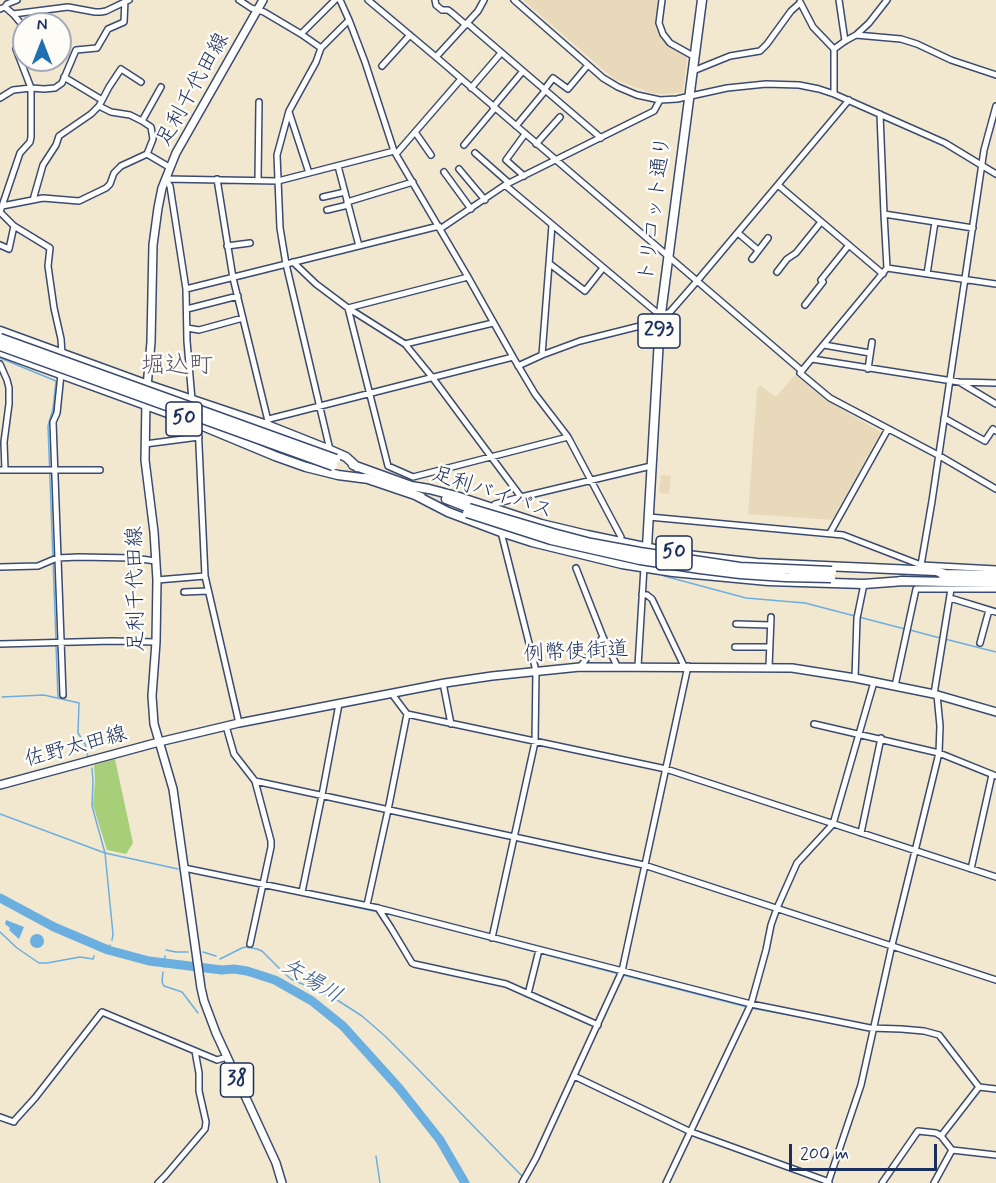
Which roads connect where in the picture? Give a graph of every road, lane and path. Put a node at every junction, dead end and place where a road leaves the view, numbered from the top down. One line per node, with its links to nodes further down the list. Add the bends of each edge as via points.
1 (17, 0): 18 (street)
2 (66, 0): 17 (street)
3 (239, 0): 19 (street)
4 (263, 0): 19 (main road, 足利千代田線 / 38)
5 (335, 0): 23 (street)
6 (340, 0): 21 (street)
7 (368, 0): 24 (street)
8 (435, 0): 22 (street, via 442,10)
9 (484, 0): 22 (street)
10 (514, 0): 32 (street)
11 (662, 0): 31 (street, via 659,23 663,34 670,43)
12 (702, 0): 31 (highway, トリコット通り / 293)
13 (839, 0): 26 (street)
14 (887, 0): 25 (street)
15 (126, 1): 17 (street, via 101,12); 38 (street, via 124,22 108,29 97,48 76,50)
16 (800, 1): 28 (street, via 813,27); 35 (street, via 760,51 730,56)
17 (68, 7): 20 (street)
18 (2, 8)
19 (258, 10): 23 (street); 72 (main road, 足利千代田線 / 38)
20 (29, 12)
21 (349, 20): 27 (street); 65 (street)
22 (466, 24): 29 (street); 30 (street)
23 (301, 33): 27 (street)
24 (410, 35): 30 (street); 33 (street)
25 (856, 35): 26 (street); 37 (street, via 901,39)
26 (844, 41): 28 (street)
27 (321, 48): 55 (street)
28 (834, 50): 45 (street)
29 (501, 53): 34 (street); 43 (street)
30 (436, 57): 39 (street)
31 (695, 57): 35 (highway, トリコット通り / 293)
32 (588, 65): 44 (street, via 568,89 554,78); 49 (street, via 618,87)
33 (382, 66)
34 (523, 71): 44 (street); 54 (street)
35 (693, 71): 46 (highway, トリコット通り / 293)
36 (25, 72): 42 (street)
37 (996, 75)
38 (64, 77): 42 (street, via 55,88); 48 (street)
39 (461, 79): 43 (street); 60 (street)
40 (141, 82): 48 (street, via 121,69)
41 (161, 87): 58 (street)
42 (31, 88): 47 (street, via 13,90); 92 (street, via 30,142 20,153)
43 (471, 88): 54 (street)
44 (544, 90): 59 (street); 62 (street)
45 (834, 94): 46 (street, via 777,84 735,86); 50 (street)
46 (689, 96): 49 (street); 108 (highway, トリコット通り / 293)
47 (0, 98)
48 (102, 100): 52 (street)
49 (660, 100): 62 (street, via 654,111)
50 (849, 100): 56 (street); 84 (street)
51 (259, 102): 80 (street)
52 (99, 106): 58 (street); 87 (street, via 59,136 43,165)
53 (996, 106): 71 (street)
54 (494, 108): 59 (street); 64 (street)
55 (289, 111): 75 (street); 81 (street, via 277,156)
56 (880, 114): 71 (street, via 945,143); 93 (street)
57 (561, 117): 63 (street)
58 (142, 121): 67 (street, via 151,127 153,136)
59 (516, 126): 61 (street)
60 (415, 132): 65 (street); 68 (street)
61 (525, 135): 63 (street); 77 (street, via 506,160)
62 (601, 138): 69 (street)
63 (536, 144): 69 (street)
64 (464, 145)
65 (395, 152): 70 (street); 82 (street)
66 (475, 153): 83 (street)
67 (147, 154): 72 (street); 87 (street, via 121,166 106,188 84,199)
68 (431, 155)
69 (555, 160): 77 (street); 108 (street)
70 (338, 166): 75 (street); 85 (street)
71 (983, 166): 76 (street); 99 (street)
72 (169, 167): 78 (main road, 足利千代田線 / 38)
73 (459, 169): 88 (street)
74 (444, 172): 90 (street)
75 (309, 173): 81 (street)
76 (996, 174)
77 (524, 176): 83 (street)
78 (165, 179): 79 (street); 123 (street, via 170,186); 153 (main road, 足利千代田線 / 38, via 153,245)
79 (217, 179): 80 (street); 105 (street)
80 (258, 180): 81 (street)
81 (278, 181): 111 (street)
82 (413, 182): 89 (street); 98 (street)
83 (507, 184): 88 (street); 96 (street)
84 (778, 185): 94 (street); 100 (street)
85 (345, 192): 86 (street); 89 (street)
86 (323, 197)
87 (33, 200): 92 (street)
88 (484, 200): 90 (street)
89 (348, 203): 91 (street); 106 (street)
90 (471, 209): 98 (street)
91 (327, 210)
92 (0, 211): 97 (street)
93 (884, 214): 95 (street); 114 (street)
94 (822, 222): 104 (street); 115 (street)
95 (935, 222): 99 (street); 117 (street)
96 (552, 225): 112 (street); 113 (street)
97 (14, 226): 103 (street, via 9,249); 140 (street, via 50,248 48,266)
98 (440, 228): 106 (street); 118 (street)
99 (973, 228): 121 (street)
100 (738, 233): 107 (street); 120 (street)
101 (768, 238): 107 (street)
102 (250, 243): 105 (street)
103 (0, 245)
104 (849, 245): 116 (street); 125 (street)
105 (227, 246): 119 (street)
106 (359, 246): 110 (street)
107 (758, 250): 109 (street)
108 (668, 257): 120 (street); 129 (highway, トリコット通り / 293)
109 (752, 259)
110 (294, 262): 111 (street); 126 (street, via 315,284)
111 (286, 264): 119 (street); 158 (street)
112 (550, 264): 113 (street, via 585,291); 141 (street)
113 (603, 268): 129 (street)
114 (888, 268): 116 (street); 117 (street)
115 (776, 272)
116 (883, 274): 136 (street)
117 (927, 274): 121 (street)
118 (468, 277): 126 (street); 130 (street)
119 (233, 278): 123 (street); 124 (street)
120 (697, 281): 129 (street); 147 (street)
121 (965, 281): 122 (street); 150 (street)
122 (996, 284)
123 (186, 289): 127 (street)
124 (237, 296): 127 (street); 128 (street)
125 (805, 305)
126 (348, 308): 135 (street); 154 (street)
127 (187, 309): 131 (street)
128 (243, 318): 131 (street, via 199,330); 160 (street)
129 (660, 318): 141 (street); 172 (highway, トリコット通り / 293)
130 (493, 323): 135 (street); 142 (street)
131 (187, 328): 155 (street)
132 (0, 331): 140 (highway, 50)
133 (0, 338): 170 (highway, 足利バイパス / 50, bridge)
134 (872, 342): 139 (street)
135 (405, 344): 149 (street)
136 (824, 345): 139 (street); 143 (street)
137 (0, 346): 170 (highway, 足利バイパス / 50, bridge)
138 (0, 352): 148 (highway, 50)
139 (870, 353): 146 (street)
140 (62, 354): 153 (highway, 50)
141 (542, 355): 145 (street)
142 (513, 357): 145 (street); 149 (street)
143 (812, 359): 146 (street); 147 (street)
144 (0, 364): 174 (street, via 9,388)
145 (518, 366): 165 (street)
146 (868, 369): 150 (street)
147 (802, 371): 162 (street, via 830,398)
148 (62, 374): 157 (highway, 50); 173 (street, via 53,423)
149 (432, 377): 154 (street); 169 (street)
150 (950, 381): 151 (street); 159 (street)
151 (959, 382): 152 (street); 156 (street)
152 (996, 383)
153 (148, 385): 155 (highway, 50); 157 (main road, 足利千代田線 / 38)
154 (369, 393): 158 (street); 169 (street, via 388,466 413,477)
155 (192, 400): 160 (highway, 50)
156 (996, 404)
157 (146, 405): 161 (highway, 50); 166 (main road, 足利千代田線 / 38)
158 (320, 406): 160 (street); 167 (street)
159 (944, 418): 163 (street, via 985,441 993,429); 168 (street)
160 (268, 422): 167 (highway, 50)
161 (198, 424): 164 (street); 176 (highway, 50, via 306,467)
162 (888, 429): 168 (street); 186 (street)
163 (996, 431)
164 (199, 437): 166 (street); 199 (street)
165 (568, 437): 169 (street); 177 (street)
166 (145, 444): 190 (main road, 足利千代田線 / 38)
167 (330, 450): 171 (highway, 50)
168 (938, 455): 179 (street); 191 (street)
169 (493, 457): 181 (street)
170 (335, 463): 171 (highway, 足利バイパス / 50); 176 (highway, 足利バイパス / 50)
171 (357, 466): 178 (highway, 足利バイパス / 50)
172 (651, 466): 177 (street); 184 (highway, トリコット通り / 293)
173 (54, 469): 174 (street); 175 (street); 189 (street)
174 (2, 470)
175 (100, 470)
176 (369, 479): 180 (highway, 足利バイパス / 50)
177 (591, 479): 181 (street); 187 (street)
178 (411, 486): 182 (highway, 50); 183 (highway, 足利バイパス / 50)
179 (996, 489)
180 (417, 496): 183 (highway, 足利バイパス / 50); 185 (highway, 50)
181 (520, 497): 182 (street)
182 (491, 508): 187 (highway, 50)
183 (468, 510): 197 (highway, 足利バイパス / 50, bridge, via 640,552)
184 (649, 518): 186 (street); 188 (highway, トリコット通り / 293)
185 (501, 532): 194 (highway, 50); 227 (street)
186 (830, 532): 191 (street)
187 (620, 542): 188 (highway, 50)
188 (647, 548): 194 (highway, トリコット通り / 293); 196 (highway, 50, via 747,562)
189 (57, 558): 190 (street); 192 (street, via 38,566); 217 (street)
190 (156, 561): 201 (main road, 足利千代田線 / 38)
191 (921, 565): 195 (street)
192 (0, 567)
193 (576, 567): 215 (street)
194 (644, 567): 204 (highway, 50, via 768,581); 209 (street)
195 (996, 569)
196 (945, 574): 197 (highway, 足利バイパス / 50); 200 (highway, 足利バイパス / 50)
197 (831, 575): 202 (highway, 足利バイパス / 50)
198 (996, 575): 200 (highway, 足利バイパス / 50)
199 (205, 576): 201 (street); 207 (street)
200 (975, 579): 202 (highway, 足利バイパス / 50); 203 (highway, 足利バイパス / 50)
201 (157, 580): 216 (main road, 足利千代田線 / 38)
202 (904, 581): 204 (highway, 50)
203 (996, 583)
204 (864, 584): 228 (street, via 857,618)
205 (951, 589): 206 (street); 210 (street); 231 (street, via 916,588)
206 (996, 589)
207 (208, 591): 208 (street); 238 (street)
208 (184, 592)
209 (642, 594): 223 (street); 224 (street, via 652,599)
210 (950, 598): 211 (street); 233 (street)
211 (993, 611): 218 (street)
212 (771, 617): 214 (street)
213 (736, 624): 214 (street)
214 (770, 625): 221 (street)
215 (603, 637): 222 (street); 225 (street)
216 (156, 642): 217 (street); 244 (main road, 足利千代田線 / 38, via 152,707)
217 (60, 643): 219 (street); 234 (street)
218 (980, 643)
219 (0, 644)
220 (735, 647): 221 (street)
221 (770, 647): 226 (street)
222 (617, 666): 223 (main road, 例幣使街道); 225 (main road, 例幣使街道)
223 (638, 666): 224 (main road, 例幣使街道)
224 (686, 666): 226 (main road, 例幣使街道); 247 (street)
225 (580, 667): 227 (main road, 例幣使街道)
226 (769, 667): 228 (main road, 例幣使街道)
227 (536, 671): 230 (main road, 例幣使街道); 245 (street)
228 (855, 678): 229 (main road, 例幣使街道)
229 (874, 682): 231 (main road, 例幣使街道); 242 (street)
230 (443, 683): 232 (main road, 例幣使街道); 239 (street)
231 (895, 686): 233 (main road, 例幣使街道)
232 (392, 694): 235 (main road, 例幣使街道); 237 (street)
233 (936, 694): 236 (main road, 例幣使街道); 246 (street)
234 (63, 695)
235 (339, 704): 238 (main road, 例幣使街道); 251 (street)
236 (996, 712)
237 (407, 714): 239 (street); 252 (street)
238 (239, 723): 241 (main road, 例幣使街道)
239 (451, 724): 245 (street)
240 (814, 724): 242 (street)
241 (226, 726): 244 (main road, 例幣使街道); 249 (street, via 234,754)
242 (860, 734): 243 (street); 253 (street)
243 (881, 738): 246 (street); 254 (street)
244 (159, 742): 250 (main road, 佐野太田線); 258 (main road, 足利千代田線 / 38, via 173,789)
245 (535, 742): 247 (street); 255 (street)
246 (939, 753): 248 (street); 256 (street)
247 (666, 769): 253 (street); 257 (street)
248 (994, 775): 259 (street)
249 (255, 781): 251 (street); 261 (street, via 271,841)
250 (1, 784)
251 (322, 795): 252 (street); 262 (street)
252 (388, 810): 255 (street); 263 (street)
253 (833, 824): 254 (street); 265 (street, via 797,863)
254 (861, 833): 256 (street)
255 (514, 837): 257 (street); 266 (street)
256 (916, 851): 259 (street); 268 (street)
257 (644, 865): 265 (street); 270 (street)
258 (184, 868): 261 (street); 277 (main road, 足利千代田線 / 38, via 201,988)
259 (971, 869): 260 (street)
260 (996, 877)
261 (262, 884): 262 (street); 267 (street)
262 (302, 892): 263 (street)
263 (367, 905): 264 (street)
264 (378, 908): 266 (street); 272 (street, via 412,963 506,984)
265 (777, 908): 268 (street); 273 (street)
266 (492, 938): 269 (street)
267 (250, 944)
268 (892, 945): 271 (street); 275 (street)
269 (539, 950): 270 (street); 272 (street)
270 (622, 971): 273 (street); 274 (street)
271 (996, 980)
272 (528, 994): 274 (street)
273 (750, 1004): 275 (street); 282 (street)
274 (598, 1025): 278 (street)
275 (873, 1029): 279 (street, via 939,1035); 290 (street, via 861,1085)
276 (195, 1051): 277 (street, via 217,1060); 281 (street, via 102,1012 14,1122); 286 (street, via 205,1129)
277 (227, 1057): 287 (main road, 足利千代田線 / 38)
278 (574, 1076): 282 (street); 288 (street)
279 (979, 1087): 280 (street); 283 (street)
280 (996, 1089)
281 (0, 1117)
282 (691, 1132): 289 (street); 290 (street)
283 (941, 1136): 284 (street); 291 (street, via 918,1131)
284 (952, 1150): 285 (street); 292 (street)
285 (996, 1155)
286 (158, 1183)
287 (282, 1183)
288 (522, 1183)
289 (666, 1183)
290 (828, 1183)
291 (882, 1183)
292 (934, 1183)

